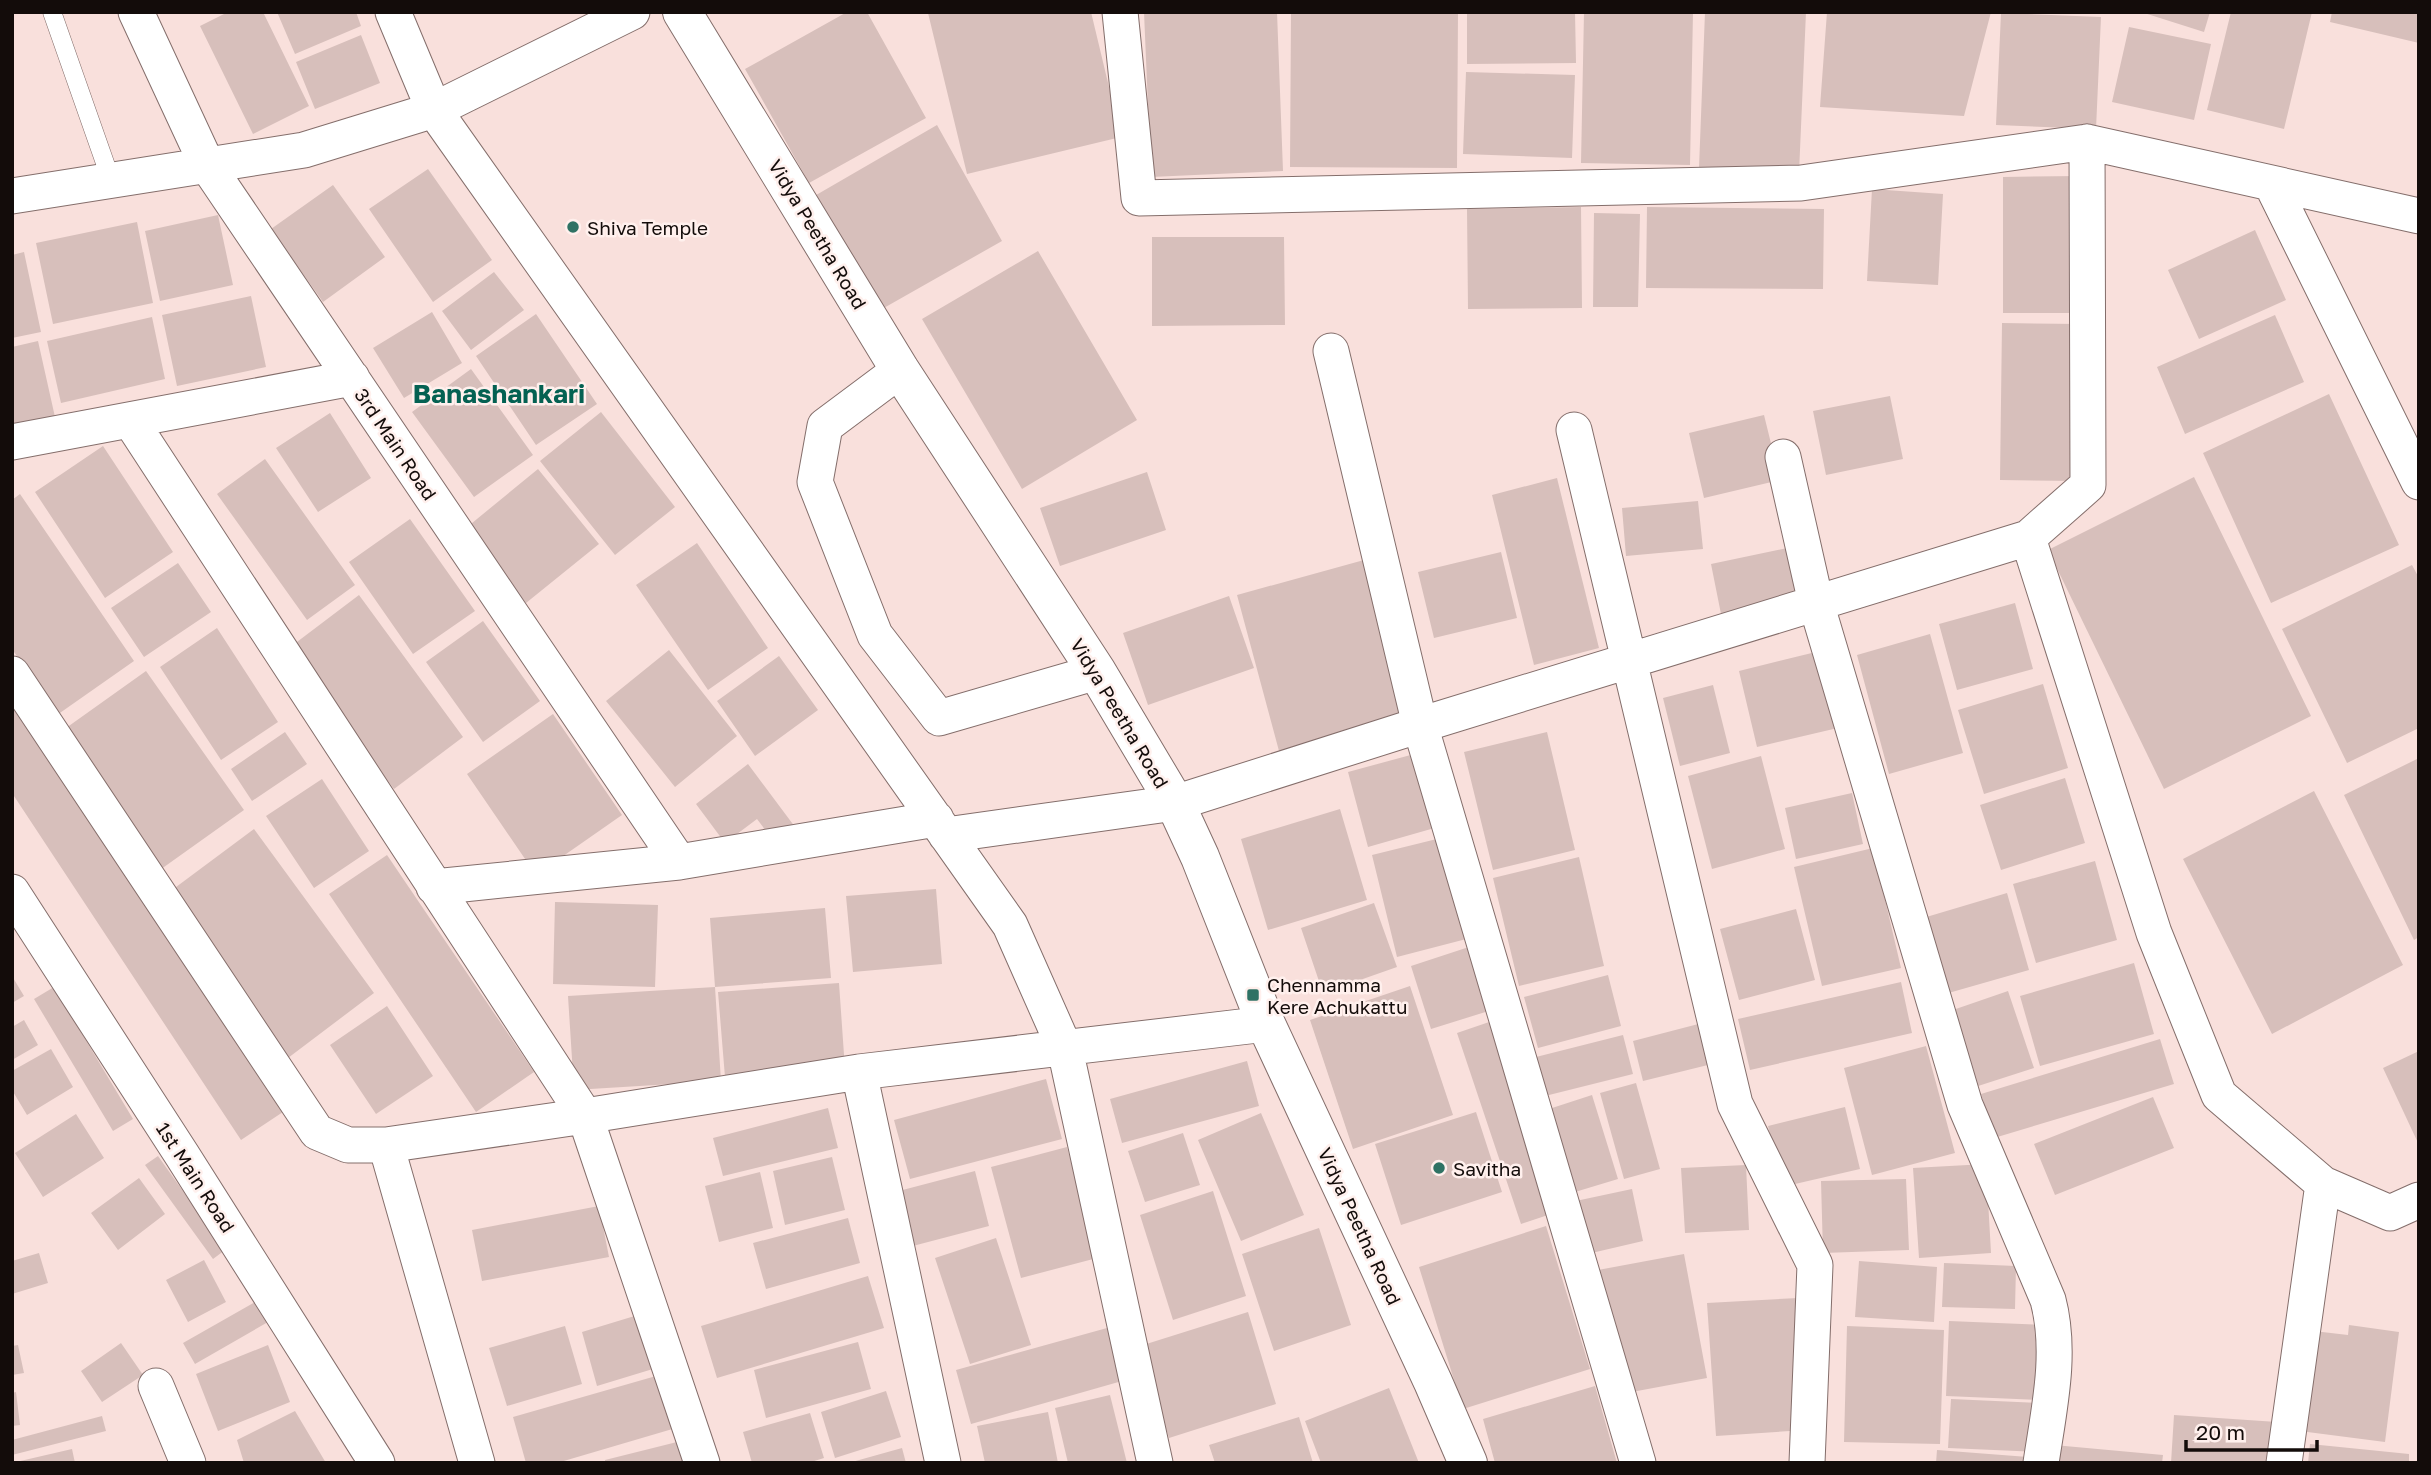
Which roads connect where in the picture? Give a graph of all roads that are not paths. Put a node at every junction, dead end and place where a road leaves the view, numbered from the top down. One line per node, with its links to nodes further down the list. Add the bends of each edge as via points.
1 (52, 12): 10 (lane)
2 (136, 12): 9 (street, 3rd Main Road)
3 (393, 12): 7 (street)
4 (632, 12): 7 (street)
5 (682, 12): 15 (street, Vidya Peetha Road)
6 (1120, 12): 8 (street, via 1139,198 1801,183)
7 (434, 110): 9 (street, via 304,150); 29 (street)
8 (2087, 142): 11 (street); 22 (street, via 2088,485)
9 (208, 165): 10 (street); 16 (street, 3rd Main Road)
10 (111, 180): 12 (street)
11 (2271, 183): 13 (street); 21 (street)
12 (12, 196)
13 (2419, 216)
14 (1331, 351): 27 (street)
15 (900, 370): 25 (street, Vidya Peetha Road); 25 (street, via 825,426 815,482 875,635 939,718)
16 (352, 378): 17 (street); 30 (street, 3rd Main Road)
17 (130, 420): 19 (street); 31 (street)
18 (1574, 430): 24 (street)
19 (12, 442)
20 (1783, 457): 23 (street)
21 (2419, 482)
22 (2028, 538): 23 (street); 38 (street, via 2154,933 2219,1095)
23 (1816, 603): 24 (street); 50 (street, via 1965,1105 2048,1300 2056,1353)
24 (1631, 660): 27 (street); 49 (street, via 1735,1104 1815,1265)
25 (1097, 672): 28 (street, Vidya Peetha Road)
26 (12, 674): 37 (street, via 317,1132 348,1145)
27 (1420, 725): 28 (street); 48 (street)
28 (1175, 803): 29 (street); 33 (street, Vidya Peetha Road)
29 (941, 827): 30 (street); 34 (street, via 1010,925)
30 (679, 862): 31 (street)
31 (434, 887): 36 (street)
32 (12, 892): 42 (street, 1st Main Road)
33 (1266, 1024): 34 (street); 47 (street, Vidya Peetha Road)
34 (1065, 1049): 35 (street); 46 (street)
35 (859, 1072): 36 (street); 45 (street)
36 (585, 1116): 37 (street); 44 (street)
37 (386, 1145): 43 (street)
38 (2323, 1184): 39 (street, via 2390,1213); 51 (street)
39 (2419, 1200)
40 (156, 1386): 41 (street)
41 (188, 1463)
42 (377, 1463)
43 (477, 1463)
44 (702, 1463)
45 (943, 1463)
46 (1155, 1463)
47 (1468, 1463)
48 (1638, 1463)
49 (1807, 1463)
50 (2041, 1463)
51 (2284, 1463)

